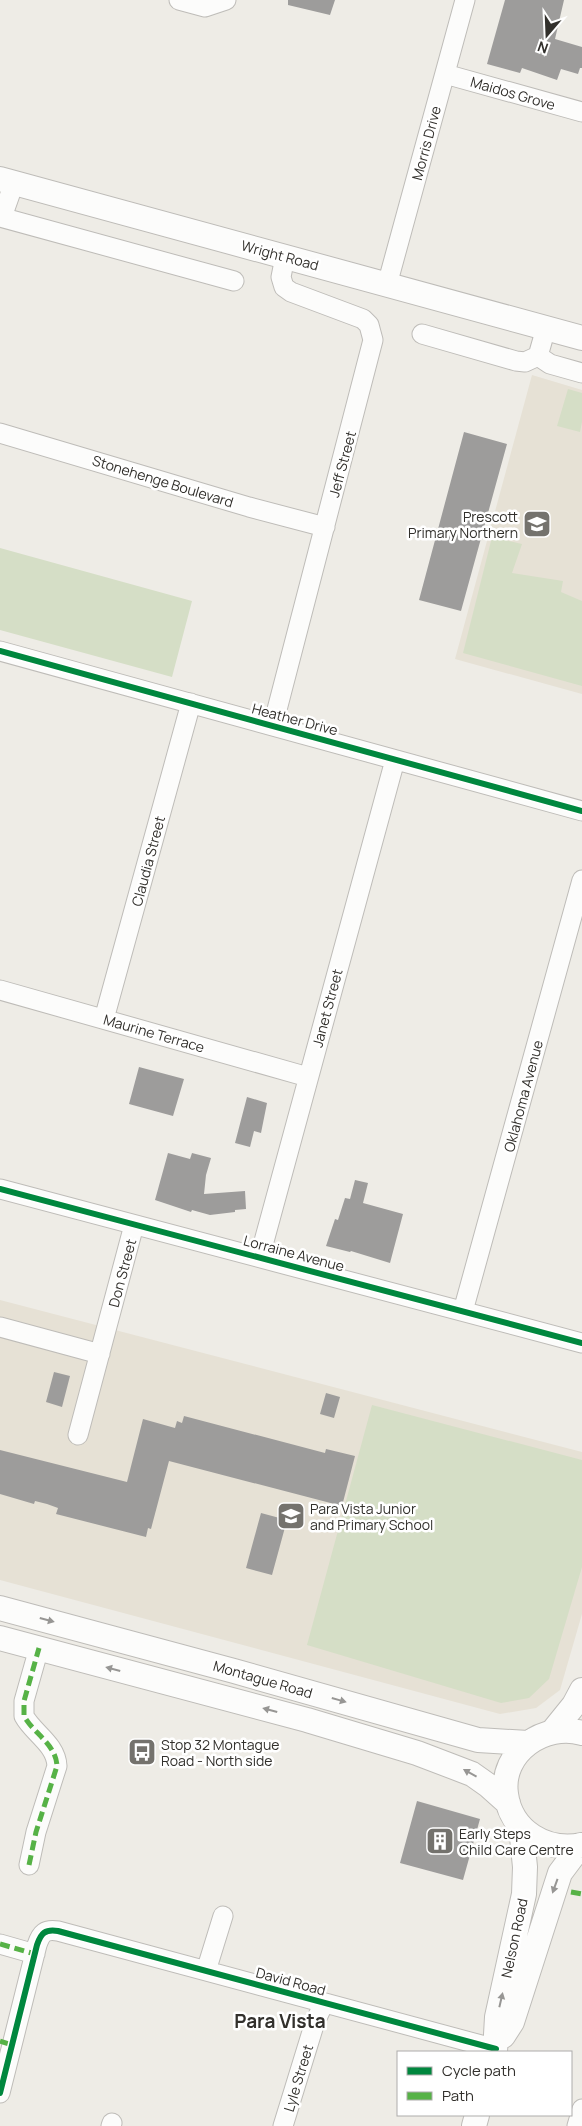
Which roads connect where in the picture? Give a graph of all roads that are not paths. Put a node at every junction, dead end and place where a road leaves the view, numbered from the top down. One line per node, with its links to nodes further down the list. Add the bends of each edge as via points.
1 (179, 0): 2 (street, via 205,7)
2 (226, 0)
3 (465, 0): 4 (street, Morris Drive)
4 (445, 74): 5 (street, Maidos Grove); 10 (street, Morris Drive)
5 (582, 112)
6 (7, 181): 7 (street, Wright Road); 8 (main road, Wright Road)
7 (1, 217): 9 (street, Wright Road)
8 (285, 256): 10 (main road, Wright Road); 17 (street, Jeff Street, via 281,278 284,287 362,319 372,332 366,374)
9 (234, 280)
10 (387, 285): 11 (main road, Wright Road)
11 (546, 328): 13 (main road, Wright Road); 14 (street)
12 (422, 334): 14 (street, via 516,361 525,362)
13 (582, 338)
14 (538, 356): 15 (street, via 550,364)
15 (582, 373)
16 (0, 433): 17 (street, Stonehenge Boulevard)
17 (326, 527): 20 (street, Jeff Street)
18 (1, 656): 19 (street, Heather Drive)
19 (191, 704): 20 (street, Heather Drive); 25 (street, Claudia Street)
20 (272, 725): 21 (street, Heather Drive)
21 (395, 760): 22 (street, Heather Drive); 26 (street, Janet Street)
22 (582, 811)
23 (582, 880): 30 (street, Oklahoma Avenue)
24 (0, 990): 25 (street, Maurine Terrace)
25 (104, 1019): 26 (street, Maurine Terrace)
26 (308, 1078): 29 (street, Janet Street)
27 (0, 1190): 28 (street, Lorraine Avenue)
28 (134, 1225): 29 (street, Lorraine Avenue); 33 (street, Don Street)
29 (260, 1256): 30 (street, Lorraine Avenue)
30 (464, 1311): 32 (street, Lorraine Avenue)
31 (0, 1327): 33 (street)
32 (582, 1343)
33 (100, 1354): 34 (street, Don Street)
34 (78, 1435)
35 (0, 1608): 41 (main road, Montague Road, one-way to 41, via 478,1740)
36 (0, 1638): 37 (main road, Montague Road)
37 (39, 1648): 42 (main road, Montague Road, one-way to 37, via 472,1774 417,1753); 45 (street, via 24,1701 24,1716 56,1756 57,1766)
38 (582, 1690): 39 (main road)
39 (553, 1731): 40 (main road); 41 (main road)
40 (582, 1733)
41 (528, 1743): 42 (main road, via 515,1757 507,1775)
42 (508, 1803): 43 (main road)
43 (521, 1827): 44 (main road, via 549,1845); 52 (main road, Nelson Road, one-way to 43, via 498,2017 524,1894)
44 (582, 1845): 52 (main road, Nelson Road, one-way to 52, via 560,1873 512,2022)
45 (29, 1865)
46 (223, 1916): 49 (street)
47 (0, 1944): 48 (street)
48 (35, 1954): 49 (street, David Road, via 45,1932 58,1931); 51 (street)
49 (206, 1971): 50 (street, David Road)
50 (324, 2003): 52 (street, David Road); 55 (street, Lyle Street, via 315,2022)
51 (6, 2043): 53 (street)
52 (496, 2050)
53 (0, 2093)
54 (582, 2109): 56 (street)
55 (283, 2126)
56 (577, 2126)

